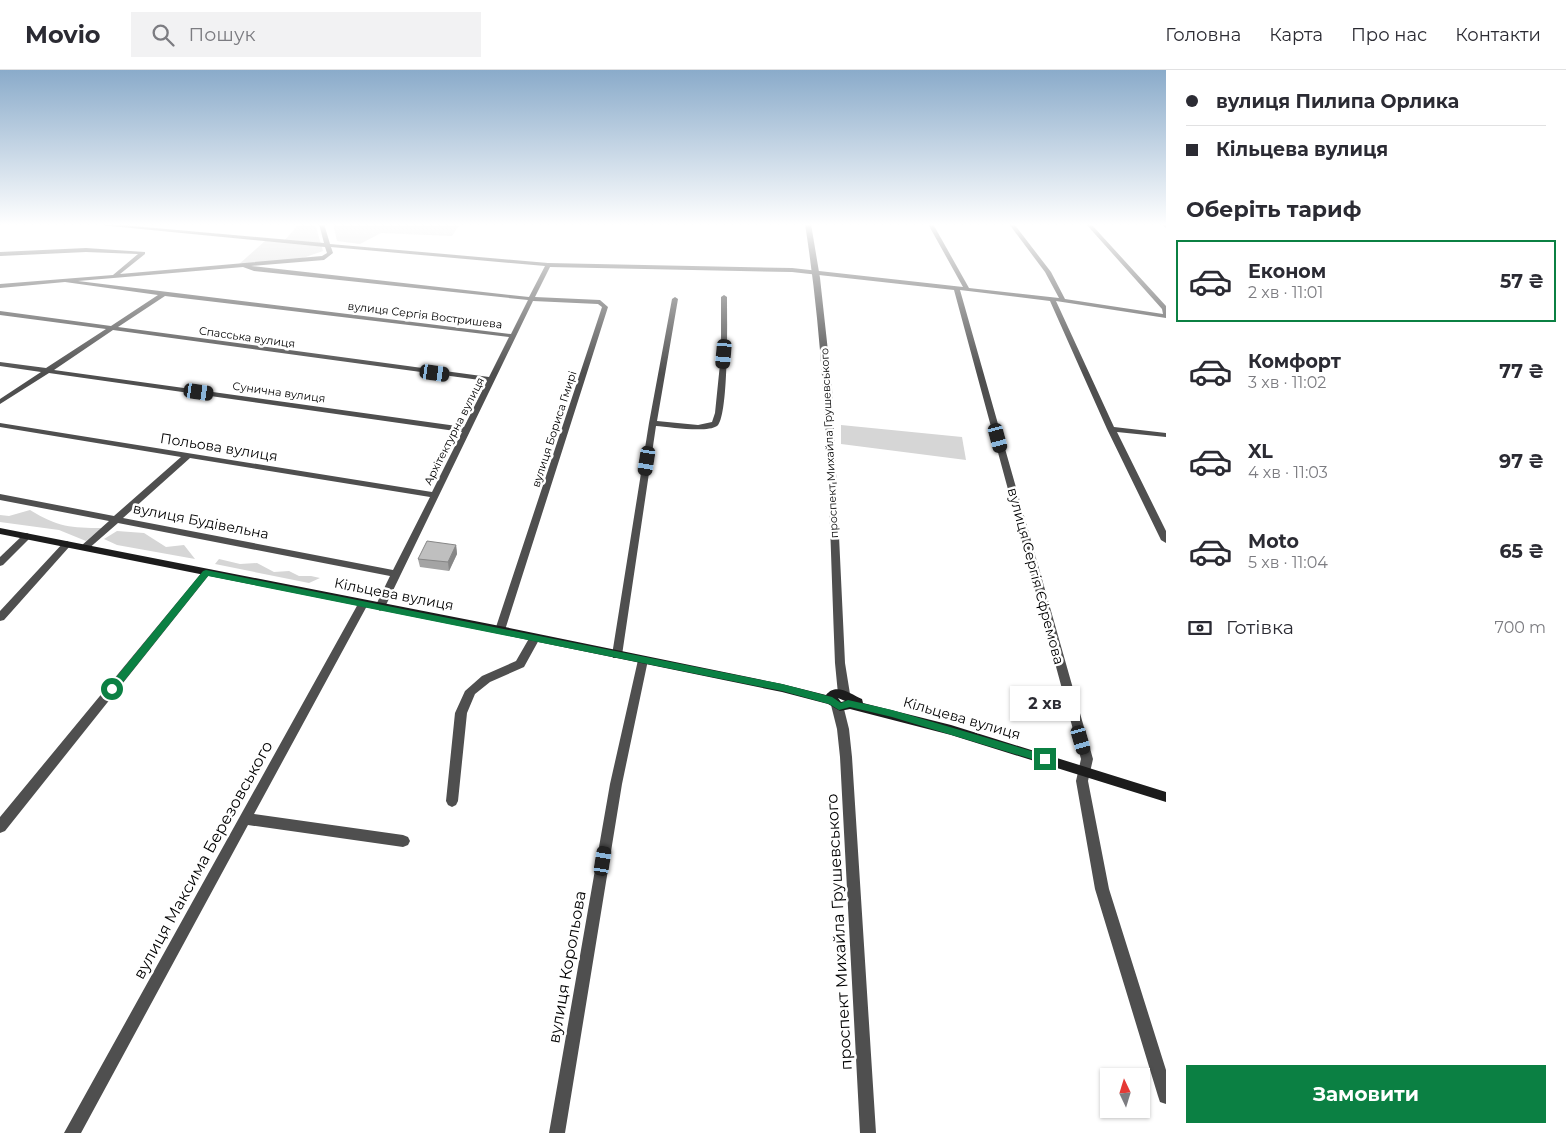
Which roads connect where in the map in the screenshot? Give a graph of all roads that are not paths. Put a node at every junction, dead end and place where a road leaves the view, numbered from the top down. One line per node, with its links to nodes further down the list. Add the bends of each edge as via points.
1 (117, 274): 10 (street)
2 (150, 274): 10 (street)
3 (297, 274): 17 (street)
4 (544, 274): 17 (street, Архітектурна вулиця)
5 (816, 274): 53 (street, проспект Михайла Грушевського, via 824,325 830,426)
6 (830, 274): 13 (street)
7 (959, 274): 14 (street)
8 (1049, 274): 20 (street)
9 (1133, 274): 22 (street, via 1165,309)
10 (113, 277): 11 (street)
11 (67, 281): 12 (street); 15 (street, вулиця Сергія Востришева)
12 (0, 286)
13 (956, 288): 14 (street); 54 (street, вулиця Сергія Єфремова, via 1087,759)
14 (968, 289): 19 (street)
15 (164, 294): 23 (street); 24 (street, вулиця Сергія Востришева)
16 (724, 297): 29 (street, via 724,354 719,413 715,424)
17 (531, 299): 24 (street, Архітектурна вулиця); 49 (street, вулиця Бориса Гмирі, via 600,302 605,307)
18 (675, 299): 29 (street)
19 (1052, 299): 20 (street); 31 (street)
20 (1063, 301): 22 (street)
21 (0, 313): 23 (street, Спасська вулиця)
22 (1166, 315)
23 (110, 329): 26 (street); 27 (street, Спасська вулиця)
24 (513, 336): 27 (street, Архітектурна вулиця)
25 (0, 364): 26 (street, Сунична вулиця)
26 (46, 370): 28 (street); 32 (street, Сунична вулиця)
27 (492, 380): 32 (street, Архітектурна вулиця)
28 (0, 402)
29 (653, 423): 51 (street)
30 (0, 424): 34 (street, Польова вулиця)
31 (1111, 429): 33 (street); 40 (street)
32 (466, 430): 35 (street, Архітектурна вулиця)
33 (1166, 436)
34 (187, 456): 35 (street, Польова вулиця); 37 (street)
35 (434, 495): 45 (street, Архітектурна вулиця)
36 (0, 498): 37 (street, вулиця Будівельна)
37 (117, 519): 42 (street); 45 (street, вулиця Будівельна)
38 (0, 531): 39 (main road, Кільцева вулиця)
39 (26, 536): 41 (main road, Кільцева вулиця); 43 (street)
40 (1166, 540)
41 (67, 544): 42 (main road, Кільцева вулиця); 48 (street)
42 (84, 548): 44 (main road, Кільцева вулиця)
43 (0, 562)
44 (206, 573): 46 (main road, Кільцева вулиця); 58 (street)
45 (396, 574): 47 (street, Архітектурна вулиця)
46 (363, 604): 47 (main road, Кільцева вулиця); 57 (street, вулиця Максима Березовського)
47 (380, 607): 49 (main road, Кільцева вулиця)
48 (0, 617)
49 (500, 630): 50 (main road, Кільцева вулиця)
50 (534, 638): 51 (main road, Кільцева вулиця); 56 (street, via 520,664 486,679 471,691 461,713)
51 (617, 655): 52 (main road, Кільцева вулиця)
52 (643, 660): 53 (main road, Кільцева вулиця); 62 (street, вулиця Корольова, via 616,784)
53 (840, 700): 54 (main road, Кільцева вулиця); 63 (street, проспект Михайла Грушевського, via 854,874)
54 (1083, 770): 55 (main road, Кільцева вулиця); 60 (street, вулиця Сергія Єфремова, via 1082,781 1102,889)
55 (1166, 797)
56 (452, 801)
57 (246, 819): 59 (street); 61 (street, вулиця Максима Березовського)
58 (0, 827)
59 (403, 842)
60 (1166, 1096)
61 (72, 1133)
62 (557, 1133)
63 (868, 1133)

